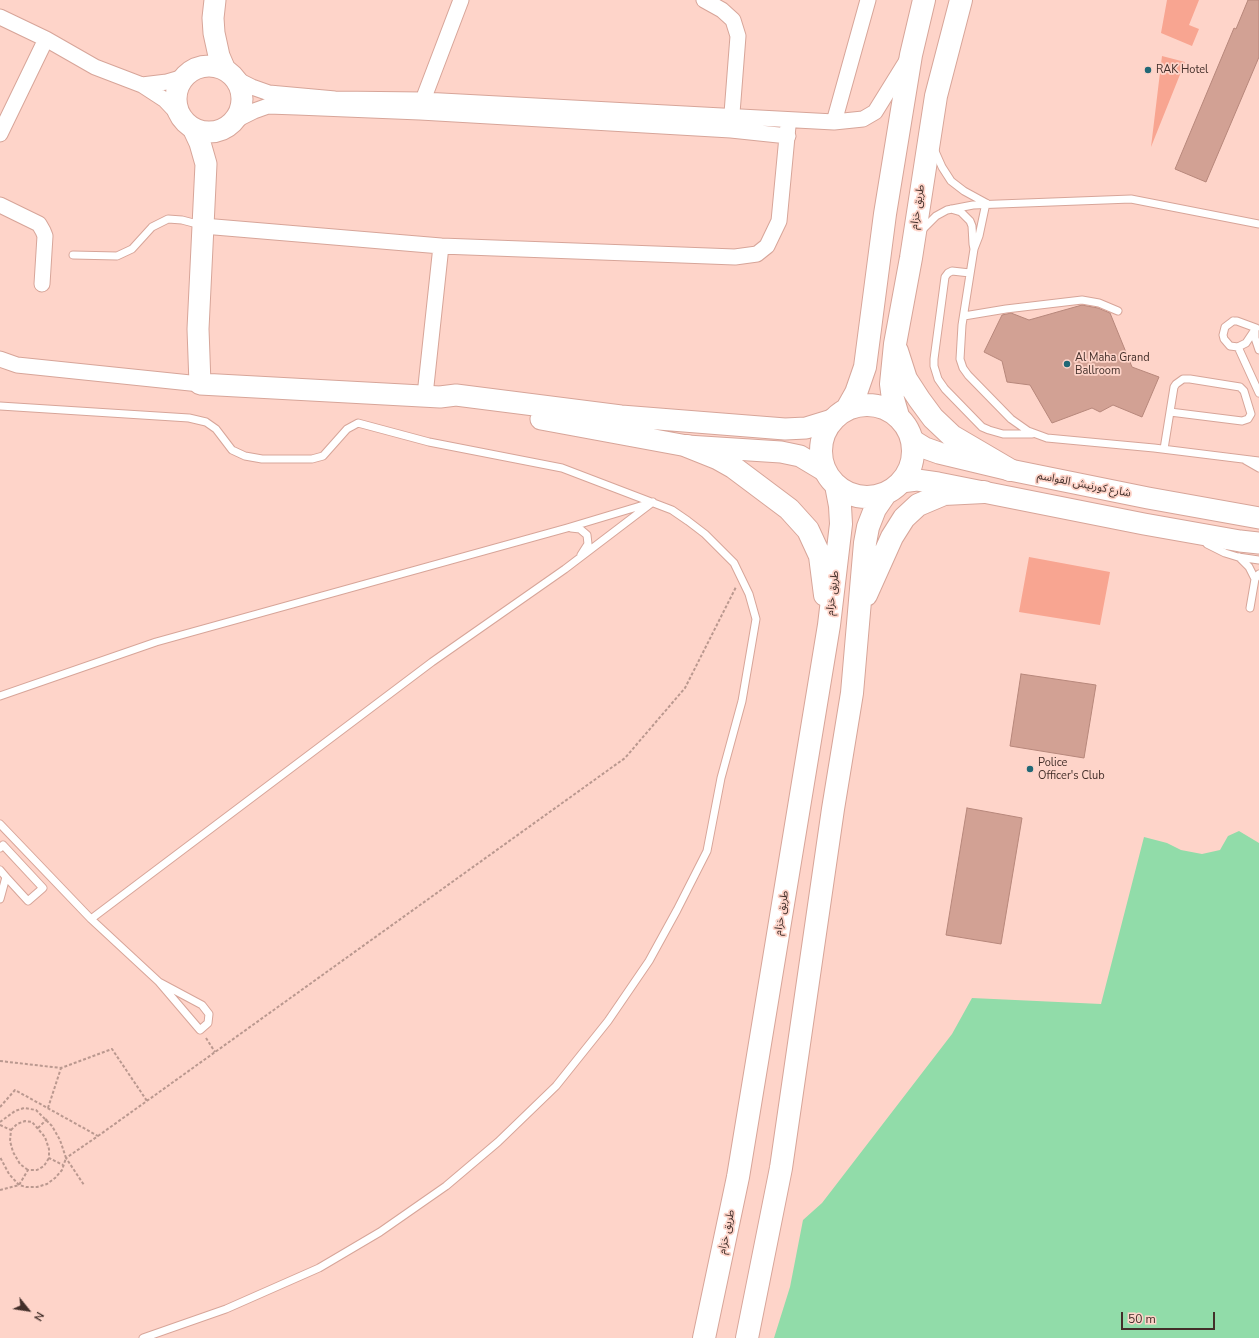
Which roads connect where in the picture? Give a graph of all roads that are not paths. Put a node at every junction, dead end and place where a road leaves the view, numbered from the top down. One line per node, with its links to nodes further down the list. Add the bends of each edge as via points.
1 (215, 0): 8 (street)
2 (461, 0): 14 (street)
3 (704, 0): 18 (street, via 733,20 738,36)
4 (868, 0): 16 (street)
5 (924, 0): 10 (main road)
6 (960, 0): 20 (main road, طريق خزام)
7 (0, 17): 9 (street)
8 (214, 33): 11 (street); 12 (street, via 219,56)
9 (46, 39): 13 (street, via 96,67); 21 (street)
10 (911, 55): 16 (street, via 875,112 863,119); 47 (main road, via 885,214 865,367 856,393)
11 (190, 72): 12 (street, via 211,66); 13 (street, via 167,82); 17 (street, via 177,90 176,104)
12 (231, 75): 14 (street, via 269,93); 19 (street, via 242,93 241,108)
13 (142, 85): 17 (street, via 165,100)
14 (421, 106): 18 (street); 19 (street, via 268,106)
15 (789, 119): 16 (street); 18 (street); 22 (street)
16 (834, 122)
17 (187, 123): 19 (street, via 207,132); 23 (street, via 200,143)
18 (732, 124): 22 (street)
19 (228, 125): 23 (street)
20 (930, 131): 24 (lane, via 938,158 952,181); 32 (main road, طريق خزام)
21 (0, 134)
22 (788, 136): 29 (street, via 779,221 767,246 756,254 736,257)
23 (206, 164): 28 (street)
24 (986, 203): 26 (lane); 27 (lane, via 1131,199); 30 (lane)
25 (0, 205): 34 (street, via 39,224 43,231 45,236)
26 (950, 209): 30 (lane, via 961,212 970,221); 32 (lane, via 936,216 919,234)
27 (1259, 224)
28 (202, 226): 29 (street); 31 (lane, via 168,219 152,228 132,249 117,256); 42 (street, via 198,329)
29 (441, 246): 44 (street)
30 (974, 249): 33 (lane)
31 (73, 255)
32 (911, 258): 38 (main road, طريق خزام)
33 (970, 273): 36 (lane); 49 (lane, via 952,271 945,277 934,359 938,379 976,422 989,430 1003,434)
34 (42, 284)
35 (1118, 311): 36 (lane, via 1099,303 1082,300)
36 (964, 316): 49 (lane, via 960,350 963,368 1011,419)
37 (1258, 327): 39 (lane, via 1246,343); 39 (lane, via 1237,321 1229,323 1224,331 1224,339 1230,346); 40 (lane, via 1255,338)
38 (895, 344): 48 (main road, طريق خزام, via 891,384); 56 (main road, via 906,379 933,418 952,436)
39 (1238, 347): 43 (lane)
40 (1259, 350)
41 (0, 359): 42 (street, via 17,365)
42 (200, 384): 44 (street)
43 (1259, 393)
44 (433, 396): 47 (street, via 456,395 621,416 785,429 806,428); 51 (street, via 453,404)
45 (0, 406): 60 (lane, via 189,418 206,422 216,429 232,450 245,456 262,459 312,459 323,456 347,429 358,423 429,442 562,468)
46 (1170, 412): 46 (lane, via 1174,387 1186,378 1240,387 1251,414 1248,419 1242,421); 52 (lane)
47 (839, 415): 48 (main road, via 864,404 882,407); 57 (main road, via 823,436 822,442 821,453)
48 (898, 416): 50 (main road)
49 (1034, 434): 52 (lane, via 1047,438)
50 (912, 440): 56 (street, شارع كورنيش القواسم, via 939,453); 58 (main road, via 913,455 909,469)
51 (687, 446): 57 (street, via 781,452 800,456); 71 (main road, via 733,467 789,509 808,530 820,556)
52 (1164, 449): 53 (lane)
53 (1245, 460): 54 (lane); 55 (lane)
54 (1259, 461)
55 (1259, 468)
56 (1010, 470): 61 (street, شارع كورنيش القواسم)
57 (830, 478): 58 (main road, via 851,494 869,497); 71 (main road, طريق خزام, via 840,506 841,524)
58 (894, 487): 59 (street, via 917,480); 70 (main road, via 875,509 868,527)
59 (984, 492): 62 (street); 70 (main road, via 944,494 918,505 904,518 892,537)
60 (653, 502): 63 (lane); 65 (lane); 81 (lane, via 672,510 705,534 734,563 749,594 756,619 742,701 720,778 707,851 650,961 608,1021 556,1086 498,1142 446,1186 380,1232 319,1268 226,1309)
61 (1259, 518)
62 (1158, 526): 64 (street); 66 (lane)
63 (567, 528): 65 (lane, via 580,529 587,535 588,544); 72 (lane, via 156,642)
64 (1259, 543)
65 (580, 557): 78 (lane, via 432,662)
66 (1238, 557): 67 (lane); 68 (lane)
67 (1259, 560)
68 (1257, 576): 69 (lane)
69 (1250, 608)
70 (858, 615): 84 (main road, via 852,693 781,1168)
71 (829, 625): 80 (main road, طريق خزام, via 738,1177)
72 (0, 696)
73 (0, 824): 78 (lane)
74 (0, 848): 76 (lane, via 3,845 43,888 28,902)
75 (0, 870): 76 (lane)
76 (6, 877): 77 (lane)
77 (0, 900)
78 (91, 918): 79 (lane)
79 (159, 982): 79 (lane, via 202,1005 209,1014 208,1023 200,1030)
80 (713, 1300): 82 (main road); 83 (main road, طريق خزام)
81 (143, 1338)
82 (699, 1338)
83 (704, 1338)
84 (747, 1338)

